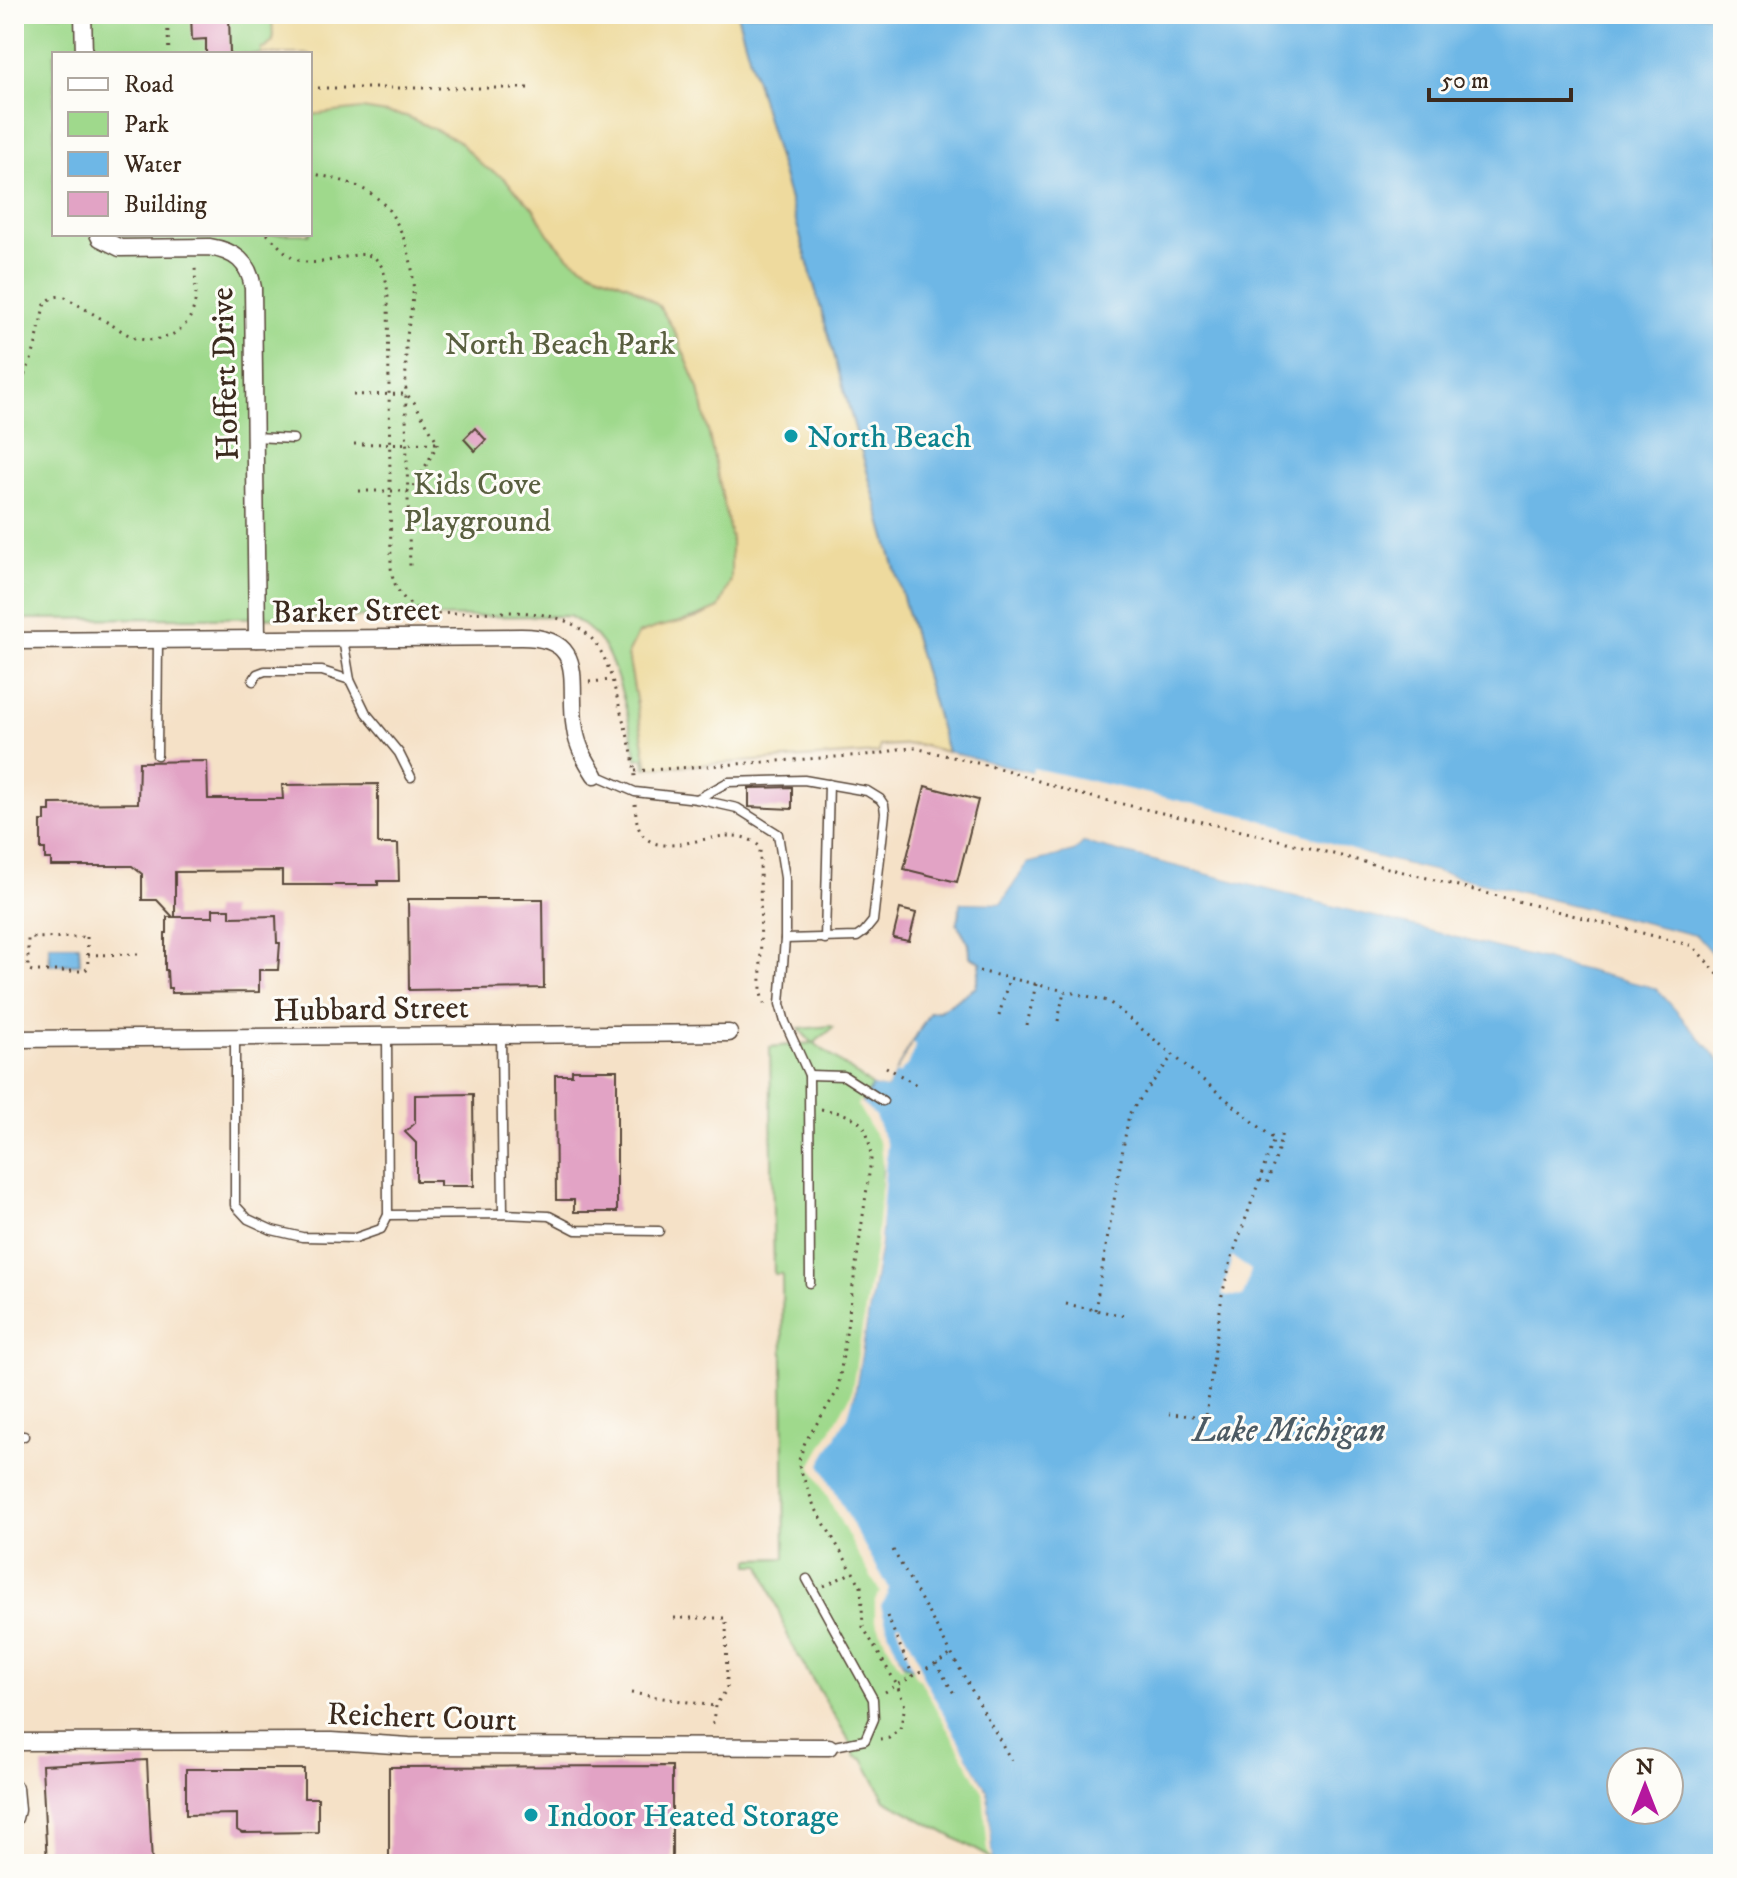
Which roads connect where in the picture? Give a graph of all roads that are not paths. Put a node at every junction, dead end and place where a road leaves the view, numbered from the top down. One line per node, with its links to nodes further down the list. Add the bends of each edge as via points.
1 (83, 14): 2 (street)
2 (84, 52)
3 (99, 236): 4 (street, Hoffert Drive, via 120,248 222,249 248,269)
4 (254, 437): 5 (lane); 7 (street, Hoffert Drive)
5 (293, 439)
6 (342, 638): 7 (street, Barker Street); 10 (lane); 13 (street, Barker Street, via 549,640 570,662 575,729)
7 (257, 639): 8 (street, Barker Street)
8 (158, 640): 9 (street, Barker Street); 12 (lane)
9 (14, 641)
10 (350, 680): 11 (lane, via 322,671 265,671); 14 (lane, via 366,713)
11 (253, 681)
12 (157, 755)
13 (595, 775): 16 (lane, via 635,792)
14 (411, 777)
15 (829, 784): 16 (lane, via 728,782); 18 (lane); 18 (lane, via 867,791 880,799 885,813 873,921 857,937)
16 (697, 799): 17 (lane, via 737,808 778,834 785,878)
17 (785, 939): 18 (lane); 24 (lane, via 780,1004)
18 (825, 939)
19 (729, 1033): 20 (street, Hubbard Street)
20 (501, 1035): 21 (street, Hubbard Street); 26 (lane)
21 (387, 1036): 22 (street, Hubbard Street); 27 (lane)
22 (235, 1037): 23 (street, Hubbard Street); 27 (lane, via 235,1205 241,1212 272,1230 302,1237 355,1238 381,1229)
23 (14, 1039)
24 (809, 1075): 25 (lane, via 844,1076); 29 (lane)
25 (883, 1101)
26 (503, 1214): 27 (lane); 28 (lane, via 549,1216 576,1230)
27 (388, 1215)
28 (659, 1231)
29 (810, 1283)
30 (14, 1436): 31 (lane)
31 (24, 1436)
32 (807, 1579): 34 (lane, via 873,1699 874,1719 865,1740)
33 (14, 1742): 34 (street, Reichert Court)
34 (829, 1747)
35 (14, 1788): 36 (street)
36 (14, 1818)

